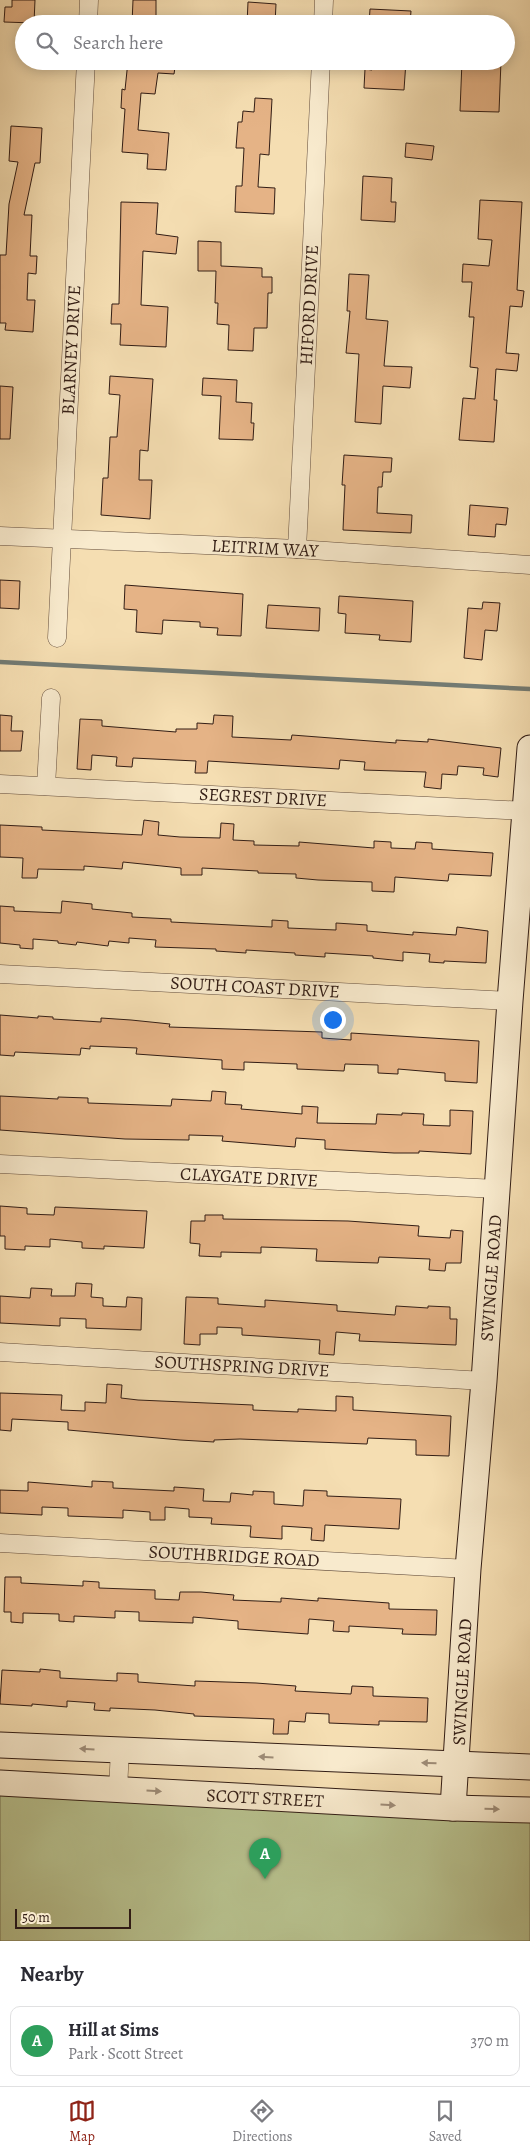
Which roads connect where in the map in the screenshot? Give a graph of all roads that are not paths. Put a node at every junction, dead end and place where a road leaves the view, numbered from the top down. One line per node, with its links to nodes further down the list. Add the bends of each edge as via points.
1 (89, 0): 3 (street)
2 (324, 0): 4 (street)
3 (88, 15)
4 (323, 15)
5 (86, 70): 8 (street, BLARNEY DRIVE)
6 (321, 70): 9 (street, HIFORD DRIVE)
7 (0, 536): 8 (street, LEITRIM WAY)
8 (62, 539): 9 (street, LEITRIM WAY); 11 (street, BLARNEY DRIVE)
9 (297, 549): 10 (street, LEITRIM WAY)
10 (530, 565)
11 (57, 638)
12 (51, 698): 15 (street)
13 (530, 748): 16 (street, SWINGLE ROAD)
14 (0, 784): 15 (street, SEGREST DRIVE)
15 (46, 786): 16 (street, SEGREST DRIVE)
16 (526, 811): 18 (street, SWINGLE ROAD)
17 (0, 974): 18 (street, SOUTH COAST DRIVE)
18 (510, 1001): 20 (street, SWINGLE ROAD)
19 (0, 1164): 20 (street, CLAYGATE DRIVE)
20 (497, 1189): 22 (street, SWINGLE ROAD)
21 (0, 1352): 22 (street, SOUTHSPRING DRIVE)
22 (484, 1381): 24 (street, SWINGLE ROAD)
23 (0, 1543): 24 (street, SOUTHBRIDGE ROAD)
24 (468, 1569): 27 (street, SWINGLE ROAD)
25 (0, 1745): 26 (street, one-way to 25)
26 (120, 1750): 27 (street, one-way to 26); 30 (street)
27 (457, 1764): 28 (street); 31 (street, SWINGLE ROAD)
28 (530, 1767)
29 (0, 1783): 30 (street, SCOTT STREET)
30 (118, 1789): 31 (street, SCOTT STREET, one-way to 31)
31 (453, 1808): 32 (street, SCOTT STREET, one-way to 32)
32 (530, 1810)

